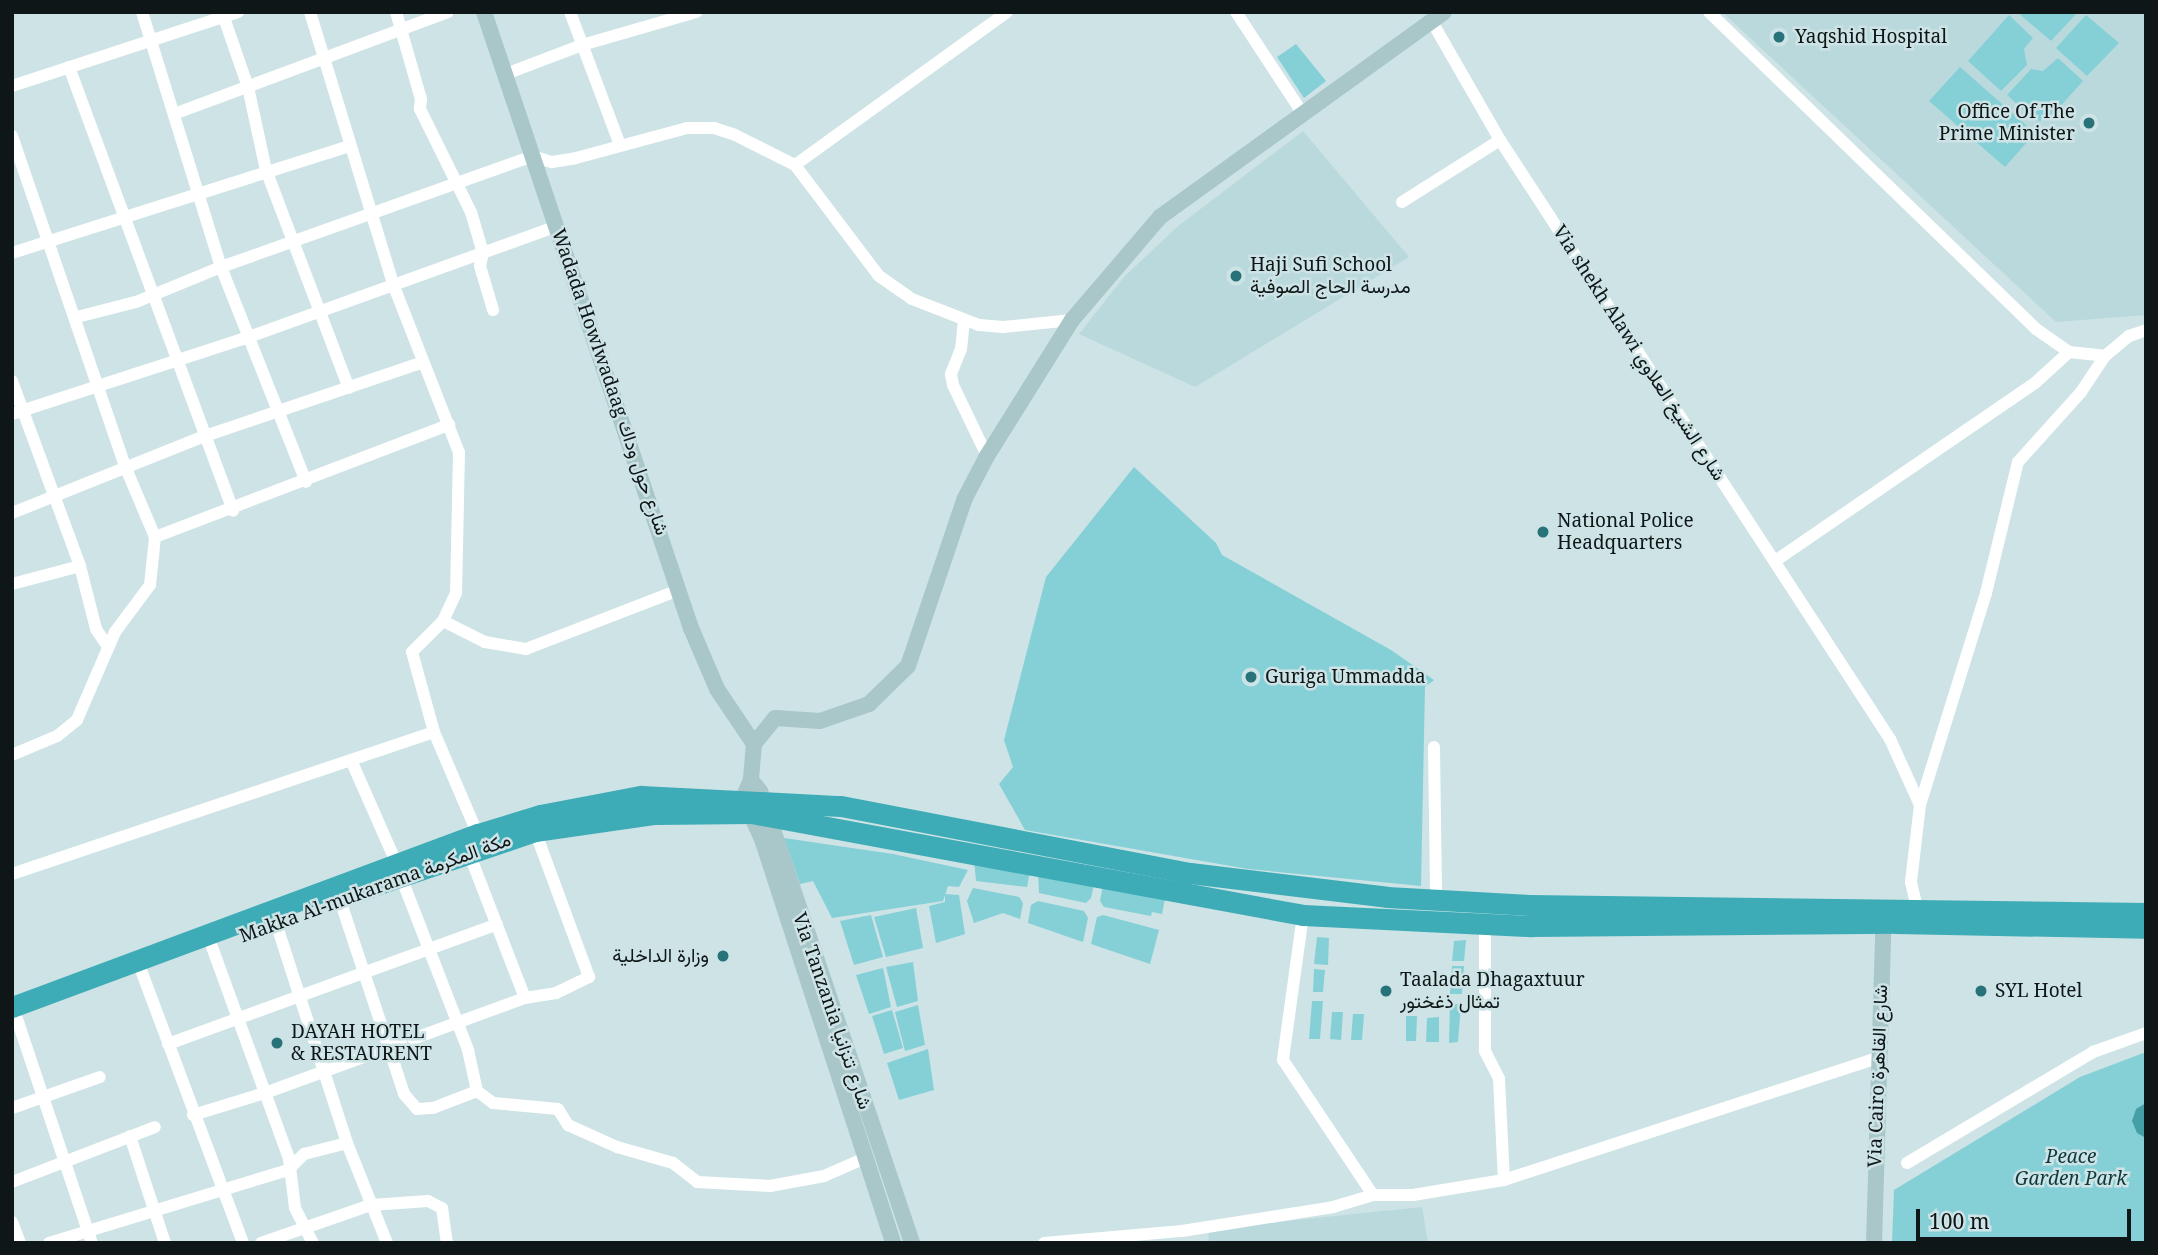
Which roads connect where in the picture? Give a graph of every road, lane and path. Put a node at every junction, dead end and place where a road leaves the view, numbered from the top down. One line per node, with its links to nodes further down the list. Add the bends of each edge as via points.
1 (142, 12): 15 (street)
2 (238, 12): 12 (street)
3 (310, 12): 17 (street)
4 (396, 12): 14 (street)
5 (448, 12): 14 (street)
6 (484, 12): 19 (street, Wadada Howlwadaag شارع حول وداك)
7 (570, 12): 16 (street)
8 (696, 12): 16 (street)
9 (1007, 12): 29 (street)
10 (1236, 12): 23 (street)
11 (1709, 12): 52 (street, via 2036,329)
12 (223, 15): 15 (street); 21 (street)
13 (1435, 15): 23 (street); 25 (street, Via shekh Alawi شارع الشيخ العلاوي)
14 (401, 27): 17 (street); 32 (street, via 421,99 419,109 432,128)
15 (151, 41): 18 (street); 22 (street)
16 (582, 45): 19 (street); 26 (street)
17 (325, 55): 21 (street); 27 (street)
18 (69, 68): 20 (street); 36 (street)
19 (506, 74): 28 (street, Wadada Howlwadaag شارع حول وداك)
20 (12, 86)
21 (248, 87): 22 (street); 31 (street)
22 (174, 114): 33 (street)
23 (1303, 114): 48 (street, via 1160,217)
24 (12, 136): 30 (street)
25 (1500, 140): 34 (street); 70 (street, Via shekh Alawi شارع الشيخ العلاوي)
26 (620, 145): 28 (street, via 552,162); 29 (street, via 687,128 713,128 761,145)
27 (350, 146): 31 (street); 35 (street)
28 (532, 156): 32 (street); 37 (street, Wadada Howlwadaag شارع حول وداك)
29 (795, 165): 49 (street, via 879,276 912,299)
30 (17, 166): 38 (street)
31 (266, 170): 33 (street); 39 (street)
32 (453, 185): 35 (street); 41 (street, via 465,195)
33 (197, 192): 36 (street); 42 (street)
34 (1402, 202)
35 (371, 214): 39 (street); 43 (street)
36 (127, 215): 38 (street); 44 (street)
37 (558, 226): 41 (street); 73 (street, Wadada Howlwadaag شارع حول وداك)
38 (47, 240): 40 (street); 47 (street)
39 (293, 240): 42 (street); 45 (street)
40 (12, 253)
41 (483, 253): 43 (street); 46 (street, via 480,266)
42 (221, 267): 44 (street); 51 (street)
43 (393, 284): 45 (street); 55 (street)
44 (152, 294): 47 (street); 54 (street)
45 (322, 308): 51 (street); 58 (street)
46 (494, 310)
47 (77, 317): 57 (street)
48 (1072, 320): 49 (street, via 1003,327); 63 (street)
49 (964, 321): 63 (street, via 961,349 951,374 953,386)
50 (2146, 330): 53 (street, Via Cairo شارع القاهرة, via 2129,336)
51 (249, 337): 54 (street); 60 (street)
52 (2069, 352): 53 (street); 70 (street, via 2035,383)
53 (2105, 356): 82 (street, Via Cairo شارع القاهرة, via 2081,392 2018,462 1986,593)
54 (177, 357): 57 (street); 62 (street)
55 (423, 362): 58 (street); 61 (street)
56 (12, 381): 59 (street)
57 (100, 384): 59 (street); 64 (street)
58 (349, 388): 60 (street)
59 (17, 412): 66 (street)
60 (277, 413): 62 (street); 65 (street)
61 (449, 425): 65 (street, via 432,427); 74 (street, via 459,452 456,593)
62 (202, 436): 64 (street, via 186,447); 67 (street)
63 (987, 456): 77 (street, via 956,521 908,666 869,704 820,721 775,718)
64 (125, 466): 66 (street); 69 (street)
65 (306, 482): 67 (street)
66 (52, 494): 68 (street); 71 (street)
67 (233, 511): 69 (street)
68 (12, 513)
69 (155, 537): 75 (street, via 150,585)
70 (1774, 561): 82 (street, Via shekh Alawi شارع الشيخ العلاوي, via 1890,739)
71 (80, 566): 72 (street); 75 (street, via 96,629)
72 (12, 584)
73 (679, 590): 74 (street, via 526,649 485,642); 77 (street, Wadada Howlwadaag شارع حول وداك, via 717,689)
74 (443, 621): 76 (street, via 412,652)
75 (108, 647): 79 (street, via 77,720 57,736)
76 (434, 732): 80 (street); 85 (street)
77 (754, 744): 81 (street, Via Tanzania شارع تنزانيا)
78 (1434, 747): 91 (street)
79 (12, 755)
80 (351, 760): 86 (street); 87 (street)
81 (755, 801): 83 (highway, Makka Al-mukarama مكة المكرمة); 84 (highway); 85 (highway, Makka Al-mukarama مكة المكرمة, via 641,796 540,815); 125 (street, Via Tanzania شارع تنزانيا); 131 (street, Via Tanzania شارع تنزانيا)
82 (1920, 805): 88 (street, Via Cairo شارع القاهرة)
83 (535, 831): 85 (highway, Makka Al-mukarama مكة المكرمة); 107 (street, via 589,977 556,993)
84 (983, 844): 90 (highway); 93 (highway)
85 (477, 845): 86 (highway, Makka Al-mukarama مكة المكرمة); 99 (street)
86 (398, 870): 89 (highway, Makka Al-mukarama مكة المكرمة); 103 (street); 104 (highway, Makka Al-mukarama مكة المكرمة)
87 (12, 873)
88 (1911, 882): 94 (street, Via Cairo شارع القاهرة); 95 (street, Via Cairo شارع القاهرة)
89 (339, 897): 98 (highway, Makka Al-mukarama مكة المكرمة); 105 (street)
90 (1387, 897): 91 (highway); 96 (highway)
91 (1436, 897): 94 (highway, via 1528,905)
92 (2146, 913): 97 (highway)
93 (1303, 915): 96 (highway); 134 (street, via 1283,1060)
94 (1890, 916): 95 (highway); 100 (highway); 114 (street, Via Cairo شارع القاهرة)
95 (1918, 916): 97 (highway)
96 (1392, 921): 100 (highway)
97 (2106, 922): 101 (highway)
98 (275, 923): 102 (highway, Makka Al-mukarama مكة المكرمة); 106 (street)
99 (497, 924): 103 (street); 107 (street)
100 (1485, 924): 129 (street, via 1485,1051 1499,1079)
101 (2146, 928)
102 (212, 947): 104 (highway, Makka Al-mukarama مكة المكرمة); 109 (street)
103 (426, 950): 105 (street); 110 (street)
104 (140, 967): 108 (highway, Makka Al-mukarama مكة المكرمة); 112 (street)
105 (362, 973): 106 (street); 113 (street)
106 (298, 997): 109 (street); 115 (street)
107 (525, 998): 110 (street)
108 (14, 1016): 119 (street)
109 (240, 1018): 112 (street); 118 (street)
110 (455, 1022): 113 (street); 117 (street, via 468,1050)
111 (2146, 1033): 127 (street, via 2093,1052)
112 (168, 1044): 121 (street)
113 (386, 1047): 115 (street); 117 (street, via 404,1094 417,1109 433,1108)
114 (1877, 1058): 129 (street); 152 (street, Via Cairo شارع القاهرة)
115 (326, 1068): 118 (street); 124 (street)
116 (100, 1077): 119 (street)
117 (477, 1091): 125 (street, via 506,1108 558,1109 568,1125 617,1147 673,1163 697,1182 770,1185 824,1176)
118 (265, 1093): 121 (street); 128 (street, via 289,1158)
119 (43, 1098): 120 (street); 126 (street)
120 (12, 1108)
121 (193, 1115): 132 (street)
122 (155, 1127): 123 (street)
123 (130, 1136): 126 (street); 136 (street)
124 (347, 1143): 128 (street, via 304,1154); 135 (street)
125 (865, 1158): 133 (street, Via Tanzania شارع تنزانيا)
126 (63, 1162): 130 (street); 139 (street)
127 (1906, 1163)
128 (288, 1170): 132 (street); 138 (street, via 295,1208)
129 (1504, 1180): 134 (street, via 1413,1195)
130 (12, 1182)
131 (894, 1189): 133 (street); 150 (street, Via Tanzania شارع تنزانيا)
132 (221, 1190): 136 (street); 144 (street)
133 (877, 1194): 149 (street, Via Tanzania شارع تنزانيا)
134 (1373, 1195): 151 (street, via 1334,1207 1182,1231)
135 (371, 1205): 138 (street); 147 (street); 148 (street, via 434,1203 442,1208)
136 (152, 1209): 139 (street); 143 (street)
137 (12, 1223): 140 (street)
138 (305, 1227): 145 (street); 146 (street)
139 (88, 1229): 141 (street); 142 (street)
140 (20, 1243)
141 (49, 1243)
142 (92, 1243)
143 (165, 1243)
144 (243, 1243)
145 (261, 1243)
146 (313, 1243)
147 (387, 1243)
148 (446, 1243)
149 (893, 1243)
150 (912, 1243)
151 (1044, 1243)
152 (1874, 1243)

